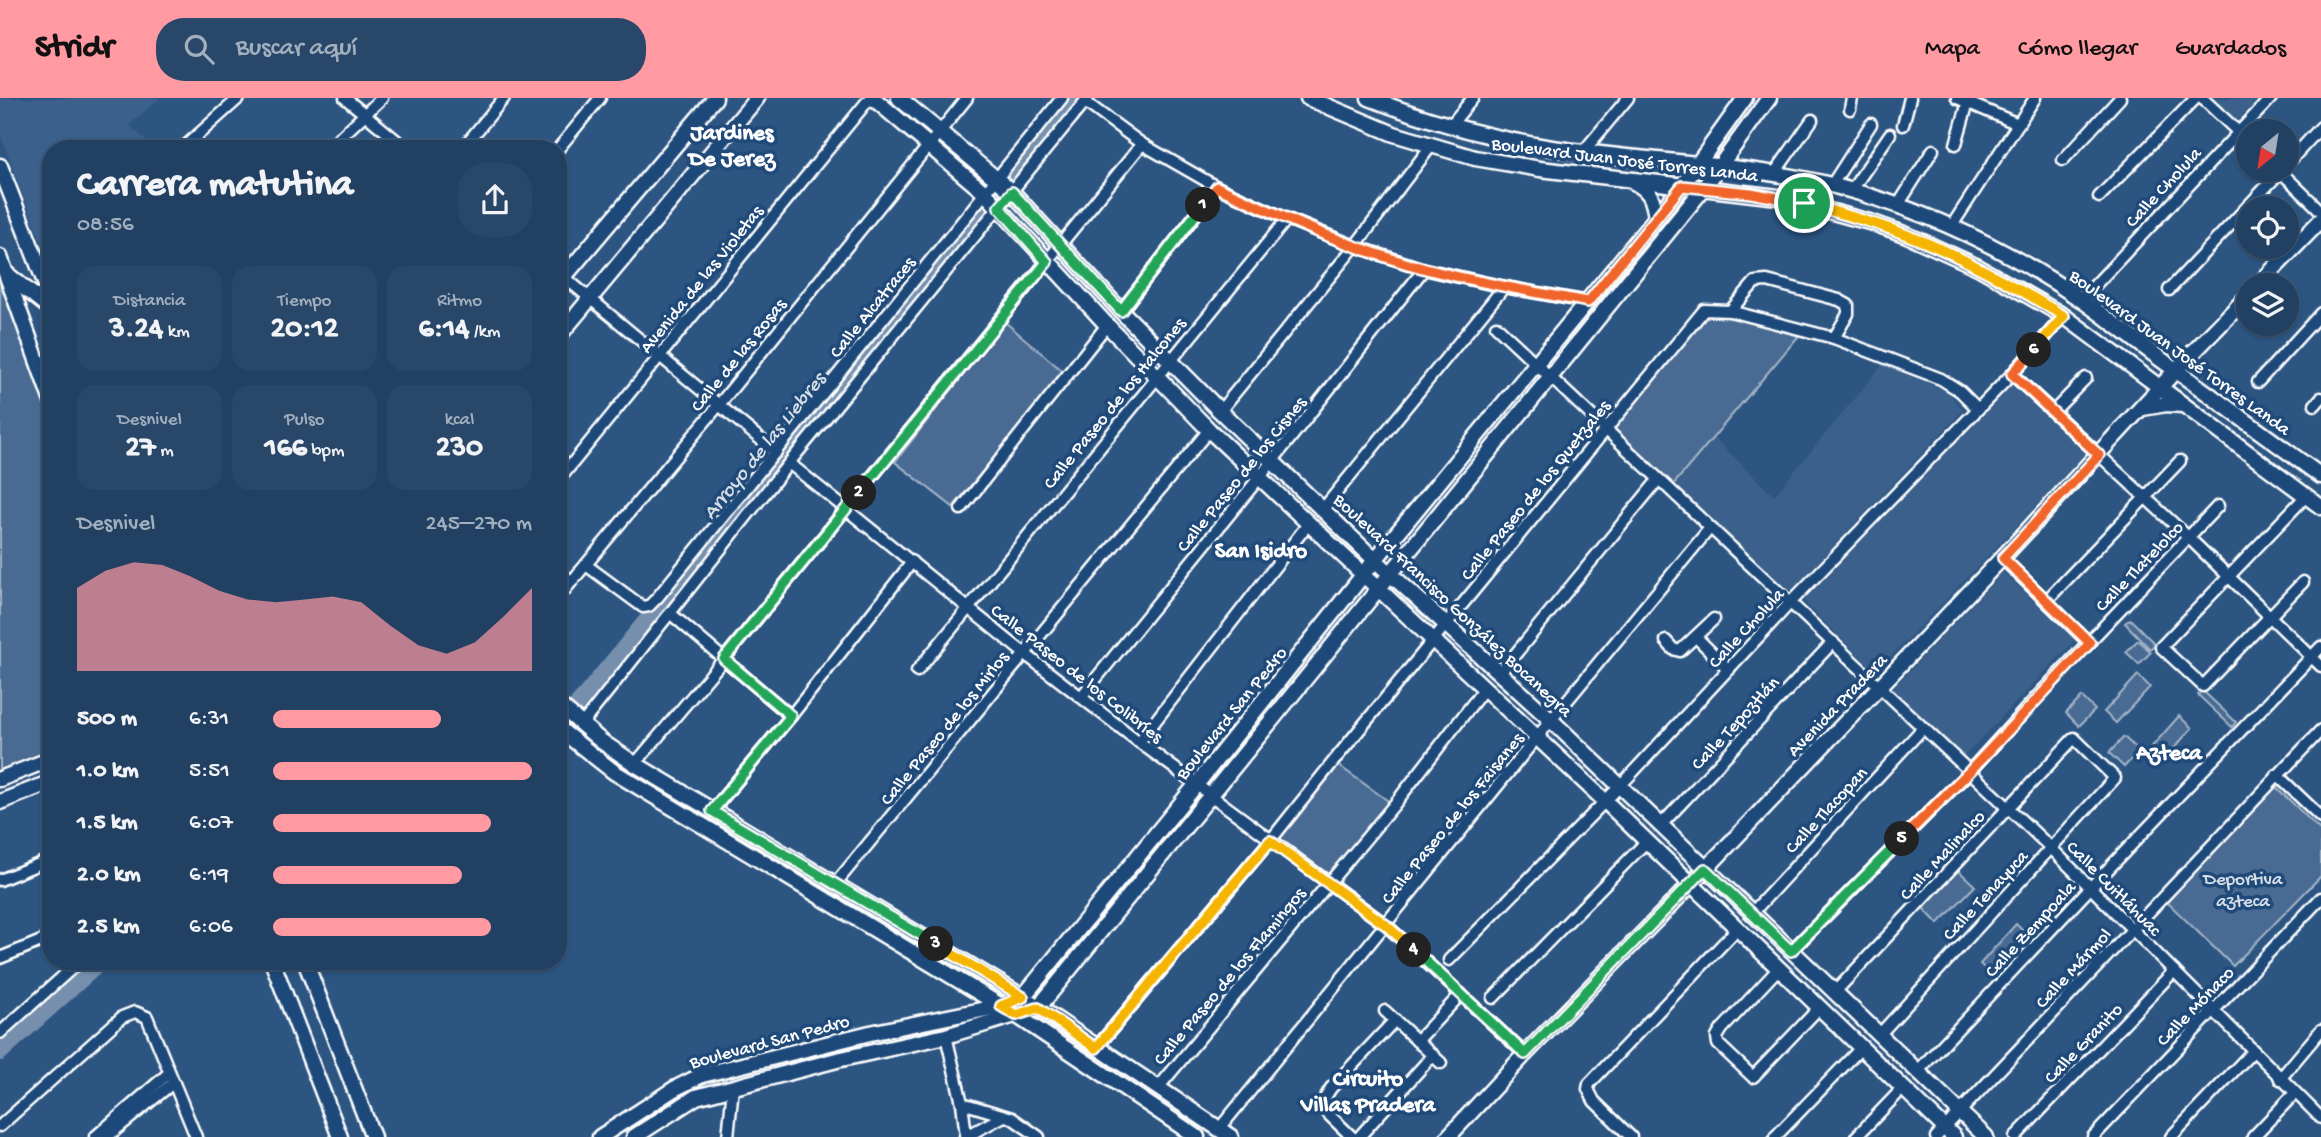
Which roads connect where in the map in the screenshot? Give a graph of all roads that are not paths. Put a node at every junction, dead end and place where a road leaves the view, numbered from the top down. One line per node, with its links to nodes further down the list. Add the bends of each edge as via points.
1 (239, 98): 39 (street)
2 (345, 98): 27 (street)
3 (382, 98): 27 (street)
4 (504, 98): 42 (street)
5 (600, 98): 43 (street)
6 (715, 98): 81 (main road)
7 (757, 98): 89 (main road)
8 (871, 98): 46 (main road); 102 (street, Avenida de las Violetas)
9 (899, 98): 36 (main road, Boulevard Francisco González Bocanegra)
10 (967, 98): 36 (street, Calle de las Rosas)
11 (1062, 98): 56 (street, Calle Alcatraces)
12 (1308, 98): 47 (main road, Boulevard Juan José Torres Landa)
13 (1473, 98): 33 (street)
14 (1628, 98): 50 (street)
15 (1745, 98): 52 (main road, Boulevard San Pedro)
16 (1769, 98): 54 (main road, Boulevard San Pedro)
17 (1910, 98): 32 (street)
18 (1957, 98): 26 (street)
19 (2035, 98): 31 (street)
20 (2120, 98): 51 (street)
21 (2196, 98): 67 (street)
22 (2202, 98): 35 (street)
23 (2271, 98): 28 (street, Calle Cholula)
24 (1377, 99): 33 (main road, Boulevard Juan José Torres Landa)
25 (1086, 100): 44 (street); 65 (street)
26 (1968, 102): 31 (street); 45 (street)
27 (366, 114): 40 (street); 41 (street)
28 (2249, 119)
29 (1812, 120): 55 (street)
30 (1871, 124): 61 (street)
31 (2018, 124): 74 (street)
32 (1903, 125)
33 (1450, 126): 50 (main road, Boulevard Juan José Torres Landa)
34 (2321, 127): 49 (street)
35 (2236, 130)
36 (940, 131): 46 (street, Calle de las Rosas); 56 (main road, Boulevard Francisco González Bocanegra)
37 (2236, 132): 90 (street, Calle Cholula)
38 (1890, 134): 64 (street)
39 (192, 140)
40 (338, 140)
41 (396, 140)
42 (469, 140)
43 (565, 140)
44 (1142, 144): 62 (street); 75 (street)
45 (1956, 144)
46 (930, 145): 66 (main road); 114 (street, Calle de las Rosas)
47 (1431, 146): 57 (main road, Boulevard Juan José Torres Landa, via 1540,169); 76 (street)
48 (1933, 150): 68 (street)
49 (2300, 150)
50 (1583, 152): 52 (main road, Boulevard Juan José Torres Landa)
51 (2063, 160)
52 (1699, 164): 54 (main road, Boulevard Juan José Torres Landa); 60 (main road, Boulevard San Pedro)
53 (0, 166): 82 (main road)
54 (1718, 167): 55 (main road, Boulevard Juan José Torres Landa); 63 (main road, Boulevard San Pedro)
55 (1774, 174): 61 (main road, Boulevard Juan José Torres Landa)
56 (997, 178): 65 (main road, Boulevard Francisco González Bocanegra); 66 (street, Calle Alcatraces)
57 (1627, 179): 60 (main road, Boulevard Juan José Torres Landa); 71 (main road, via 1649,191)
58 (2270, 182): 88 (street)
59 (2294, 182): 70 (street)
60 (1682, 186): 63 (main road, Boulevard Juan José Torres Landa); 71 (main road, Boulevard San Pedro)
61 (1831, 186): 64 (main road, Boulevard Juan José Torres Landa)
62 (1217, 187): 72 (street); 94 (street)
63 (1703, 188): 85 (main road, Boulevard San Pedro); 97 (main road, Boulevard Juan José Torres Landa, via 1778,197 1896,231 1958,257)
64 (1851, 191): 68 (main road, Boulevard Juan José Torres Landa)
65 (1012, 192): 69 (street); 75 (main road, Boulevard Francisco González Bocanegra)
66 (985, 193): 69 (main road); 121 (street, Calle Alcatraces)
67 (2099, 197)
68 (1898, 205): 74 (main road, Boulevard Juan José Torres Landa)
69 (999, 207): 78 (main road); 125 (street)
70 (2321, 211)
71 (1656, 217): 79 (main road, Boulevard San Pedro)
72 (1286, 219): 76 (street); 103 (street, Calle Paseo de los Halcones)
73 (2321, 220): 83 (main road)
74 (1951, 227): 90 (main road, Boulevard Juan José Torres Landa)
75 (1060, 246): 78 (street); 94 (main road, Boulevard Francisco González Bocanegra)
76 (1355, 246): 80 (street); 117 (street)
77 (0, 257): 84 (main road)
78 (1047, 262): 98 (main road); 134 (street)
79 (1618, 264): 85 (main road); 92 (main road, Boulevard San Pedro)
80 (1424, 268): 87 (street); 123 (street, Calle Paseo de los Cisnes)
81 (567, 270)
82 (42, 273)
83 (2270, 273)
84 (6, 274): 91 (main road); 106 (main road)
85 (1633, 275): 109 (main road, Boulevard San Pedro)
86 (567, 283): 89 (street)
87 (1504, 287): 92 (street); 136 (street)
88 (2169, 290)
89 (590, 298): 99 (main road); 102 (street)
90 (2081, 300): 105 (main road, Boulevard Juan José Torres Landa)
91 (42, 302)
92 (1588, 302): 104 (main road, Boulevard San Pedro)
93 (2236, 308): 105 (main road, Avenida Pradera)
94 (1121, 311): 103 (main road, Boulevard Francisco González Bocanegra)
95 (1730, 311): 101 (street, Calle Paseo de los Quetzales); 101 (street, via 1755,282 1767,281 1848,305 1848,314); 120 (street, Calle Paseo de los Quetzales, via 1704,310)
96 (2321, 313): 111 (street)
97 (2064, 316): 107 (street, Calle Cholula); 112 (main road, Boulevard Juan José Torres Landa)
98 (1107, 325): 108 (main road); 135 (street)
99 (567, 326)
100 (1496, 326): 104 (street, Calle Cuitláhuac)
101 (1834, 338): 116 (street, Calle Paseo de los Quetzales, via 1941,379)
102 (659, 357): 114 (street); 126 (street, Avenida de las Violetas)
103 (1170, 360): 108 (street, Calle Paseo de los Halcones); 117 (main road, Boulevard Francisco González Bocanegra)
104 (1537, 365): 109 (street, Calle Cuitláhuac); 141 (main road, Boulevard San Pedro)
105 (2176, 370): 112 (main road, Avenida Pradera); 127 (main road, Boulevard Juan José Torres Landa)
106 (42, 374)
107 (2012, 374): 116 (street, Calle Cholula); 118 (street)
108 (1156, 377): 119 (main road); 154 (street, Calle Paseo de los Halcones)
109 (1551, 378): 120 (street, Calle Cuitláhuac); 144 (main road, Boulevard San Pedro)
110 (2086, 378): 118 (street)
111 (2258, 382)
112 (2161, 388): 113 (main road, Boulevard Juan José Torres Landa); 115 (main road, Avenida Pradera)
113 (2185, 405): 115 (main road); 130 (main road, Boulevard Juan José Torres Landa)
114 (718, 406): 121 (street); 143 (street, Calle de las Rosas)
115 (2143, 408): 122 (main road, Avenida Pradera)
116 (1978, 409): 153 (street, Calle Cholula)
117 (1220, 411): 123 (main road, Boulevard Francisco González Bocanegra)
118 (2053, 412): 122 (street)
119 (1209, 430): 128 (main road); 165 (street, Calle Paseo de los Mirlos)
120 (1604, 430): 129 (street, Calle Cuitláhuac); 158 (street, Calle Paseo de los Quetzales)
121 (776, 452): 143 (street, Calle Alcatraces, via 649,606 636,603)
122 (2099, 455): 131 (street); 140 (main road, Avenida Pradera)
123 (1273, 461): 128 (street, Calle Paseo de los Cisnes); 136 (main road, Boulevard Francisco González Bocanegra)
124 (2180, 461): 131 (street)
125 (789, 463): 134 (street, Calle Paseo de los Colibríes); 155 (street)
126 (567, 470)
127 (2321, 476)
128 (1259, 478): 137 (main road); 174 (street, Calle Paseo de los Cisnes)
129 (1658, 480): 138 (street, Calle Cuitláhuac); 171 (street)
130 (2306, 496): 133 (main road, Boulevard Juan José Torres Landa); 146 (street)
131 (2146, 499): 139 (street); 152 (street)
132 (2218, 506): 139 (street, Calle Tlatelolco)
133 (2321, 507)
134 (846, 508): 142 (street, Calle Paseo de los Colibríes); 167 (street)
135 (961, 509)
136 (1323, 509): 141 (main road, Boulevard Francisco González Bocanegra)
137 (1308, 524): 145 (main road); 183 (street)
138 (1710, 528): 153 (street, Calle Cuitláhuac); 177 (street, Calle Paseo de los Faisanes)
139 (2189, 538): 146 (street); 163 (street, Calle Tlatelolco)
140 (2003, 558): 152 (street); 172 (main road, Avenida Pradera)
141 (1375, 560): 144 (main road, Boulevard Francisco González Bocanegra); 145 (main road, Boulevard San Pedro)
142 (912, 562): 154 (street, Calle Paseo de los Colibríes); 176 (street)
143 (586, 565): 148 (street, Calle de las Rosas)
144 (1390, 574): 151 (main road, Boulevard San Pedro); 158 (main road, Boulevard Francisco González Bocanegra)
145 (1363, 575): 151 (main road); 190 (main road, Boulevard San Pedro)
146 (2228, 576): 156 (street); 156 (street, via 2161,647 2203,686)
147 (567, 578): 148 (street)
148 (571, 581): 150 (street, Calle de las Rosas)
149 (2303, 582): 156 (street)
150 (567, 586)
151 (1377, 589): 160 (main road); 193 (main road, Boulevard San Pedro)
152 (2047, 600): 163 (street)
153 (1790, 603): 162 (street, Calle Cuitláhuac); 169 (street, Calle Cholula)
154 (968, 608): 165 (street, Calle Paseo de los Colibríes); 170 (street, Calle Paseo de los Halcones)
155 (671, 614): 167 (street); 178 (street)
156 (2270, 616): 166 (street)
157 (1714, 619): 159 (street)
158 (1445, 625): 160 (street, Calle Paseo de los Quetzales); 171 (main road, Boulevard Francisco González Bocanegra)
159 (1696, 637): 161 (street, via 1680,651); 169 (street)
160 (1432, 640): 173 (main road); 200 (street, Calle Paseo de los Quetzales)
161 (1666, 641)
162 (1833, 642): 172 (street, Calle Cuitláhuac); 199 (street, Calle Tepoztlán)
163 (2090, 643): 186 (street, Calle Tlatelolco)
164 (2321, 647): 166 (street, Calle Zempoala)
165 (1025, 654): 174 (street, Calle Paseo de los Colibríes); 206 (street, Calle Paseo de los Mirlos)
166 (2312, 657): 168 (street); 209 (street, Calle Zempoala)
167 (724, 659): 176 (street); 185 (street)
168 (2321, 666)
169 (1729, 670): 192 (street, Calle Cholula)
170 (917, 671)
171 (1499, 674): 177 (main road, Boulevard Francisco González Bocanegra)
172 (1878, 687): 179 (street, Calle Cuitláhuac); 204 (main road, Avenida Pradera)
173 (1484, 689): 181 (main road); 207 (street, Calle Paseo de los Flamingos)
174 (1081, 697): 183 (street, Calle Paseo de los Colibríes)
175 (567, 712): 178 (main road)
176 (791, 716): 197 (street)
177 (1551, 720): 181 (street, Calle Paseo de los Faisanes); 192 (main road, Boulevard Francisco González Bocanegra)
178 (582, 724): 185 (main road)
179 (1923, 729): 186 (street, Calle Cuitláhuac); 211 (street, Calle Tlacopan)
180 (2321, 730): 187 (street, Calle Mármol)
181 (1537, 738): 195 (main road); 212 (street, Calle Paseo de los Faisanes)
182 (567, 740): 228 (main road)
183 (1139, 742): 190 (street, Calle Paseo de los Colibríes)
184 (42, 763): 189 (main road)
185 (635, 764): 197 (main road)
186 (1968, 773): 196 (street, Calle Cuitláhuac); 216 (street, Calle Tlatelolco)
187 (2277, 775): 198 (street); 214 (street, Calle Mármol)
188 (2115, 778): 196 (street, Calle Malinalco, via 2074,738); 202 (street, Calle Tenayuca)
189 (0, 779)
190 (1196, 785): 193 (street, Calle Paseo de los Colibríes); 226 (main road, Boulevard San Pedro)
191 (42, 786): 194 (main road)
192 (1620, 786): 195 (street, Calle Cholula); 199 (main road, Boulevard Francisco González Bocanegra)
193 (1211, 796): 200 (street, Calle Paseo de los Colibríes); 230 (main road, Boulevard San Pedro)
194 (0, 802)
195 (1605, 802): 201 (main road); 218 (street, Calle Cholula)
196 (2008, 808): 202 (street, Calle Cuitláhuac); 225 (street, Calle Malinalco)
197 (712, 811): 206 (main road)
198 (2321, 816)
199 (1661, 826): 204 (main road, Boulevard Francisco González Bocanegra)
200 (1270, 841): 207 (street, Calle Paseo de los Colibríes); 240 (street, Calle Paseo de los Quetzales)
201 (1647, 841): 208 (main road); 227 (street)
202 (2051, 848): 209 (street, Calle Cuitláhuac); 237 (street, Calle Tenayuca)
203 (42, 863): 205 (street)
204 (1705, 869): 208 (main road, Avenida Pradera); 211 (main road, Boulevard Francisco González Bocanegra)
205 (0, 880)
206 (836, 883): 226 (main road)
207 (1328, 883): 212 (street, Calle Paseo de los Colibríes); 249 (street, Calle Paseo de los Flamingos)
208 (1691, 884): 213 (main road); 243 (main road, Avenida Pradera)
209 (2091, 887): 214 (street, Calle Cuitláhuac); 244 (street, Calle Zempoala)
210 (2321, 898): 232 (street, Calle Mónaco)
211 (1752, 913): 216 (main road, Boulevard Francisco González Bocanegra)
212 (1386, 925): 224 (street, Calle Paseo de los Colibríes); 258 (street, Calle Paseo de los Faisanes)
213 (1738, 928): 219 (main road); 274 (street, via 1593,1079 1588,1089 1594,1101)
214 (2133, 928): 223 (street, Calle Cuitláhuac); 254 (street, Calle Mármol)
215 (42, 941): 217 (street)
216 (1791, 951): 225 (main road, Boulevard Francisco González Bocanegra)
217 (0, 958)
218 (1450, 960)
219 (1779, 968): 229 (main road); 229 (street, via 1722,1029 1718,1044 1753,1077)
220 (70, 970): 236 (street)
221 (275, 970): 263 (main road)
222 (308, 970): 264 (main road)
223 (2174, 971): 232 (street, Calle Cuitláhuac); 278 (street, Calle Granito)
224 (1461, 993): 239 (street); 243 (street, Calle Paseo de los Colibríes)
225 (1834, 993): 237 (main road, Boulevard Francisco González Bocanegra)
226 (1023, 997): 228 (main road, Boulevard San Pedro); 230 (main road)
227 (1493, 999)
228 (1001, 1006): 233 (main road); 247 (main road, Boulevard San Pedro, via 715,1070)
229 (1819, 1007): 241 (main road)
230 (1038, 1008): 233 (main road, Boulevard San Pedro); 240 (main road)
231 (1385, 1011): 234 (street)
232 (2212, 1011): 242 (street, Calle Cuitláhuac); 279 (street, Calle Mónaco)
233 (1016, 1015): 238 (main road, Boulevard San Pedro); 270 (main road)
234 (1395, 1020): 239 (street); 271 (street, via 1323,1101 1326,1111)
235 (2321, 1031): 246 (street)
236 (0, 1033)
237 (1879, 1035): 244 (main road, Boulevard Francisco González Bocanegra)
238 (946, 1036): 248 (main road, Boulevard San Pedro); 253 (street)
239 (1417, 1041): 272 (street, via 1437,1059)
240 (1096, 1048): 249 (main road)
241 (1861, 1048): 250 (main road); 275 (street)
242 (2252, 1052): 246 (street, Calle Cuitláhuac); 280 (street)
243 (1525, 1054): 273 (main road, Avenida Pradera)
244 (1917, 1072): 254 (main road, Boulevard Francisco González Bocanegra)
245 (171, 1078): 257 (street, via 147,1017 135,1012 122,1017); 260 (street); 261 (street); 262 (street)
246 (2280, 1079): 251 (street, Calle Cuitláhuac)
247 (690, 1080): 252 (main road); 265 (main road, Boulevard San Pedro)
248 (733, 1087): 252 (main road, Boulevard San Pedro); 267 (street)
249 (1158, 1088): 258 (main road)
250 (1903, 1088): 259 (main road); 276 (street)
251 (2295, 1093): 256 (street, Calle Cuitláhuac); 281 (street)
252 (696, 1097): 266 (main road, Boulevard San Pedro)
253 (962, 1103): 255 (street); 268 (street)
254 (1959, 1113): 259 (street, Calle Mármol); 277 (main road, Boulevard Francisco González Bocanegra)
255 (1002, 1117): 268 (street); 269 (street, via 1012,1118)
256 (2321, 1118)
257 (0, 1126)
258 (1225, 1132)
259 (1945, 1134)
260 (95, 1137)
261 (107, 1137)
262 (196, 1137)
263 (340, 1137)
264 (373, 1137)
265 (600, 1137)
266 (634, 1137)
267 (728, 1137)
268 (966, 1137)
269 (1039, 1137)
270 (1197, 1137)
271 (1352, 1137)
272 (1359, 1137)
273 (1448, 1137)
274 (1631, 1137)
275 (1775, 1137)
276 (1856, 1137)
277 (1986, 1137)
278 (2015, 1137)
279 (2093, 1137)
280 (2171, 1137)
281 (2253, 1137)

